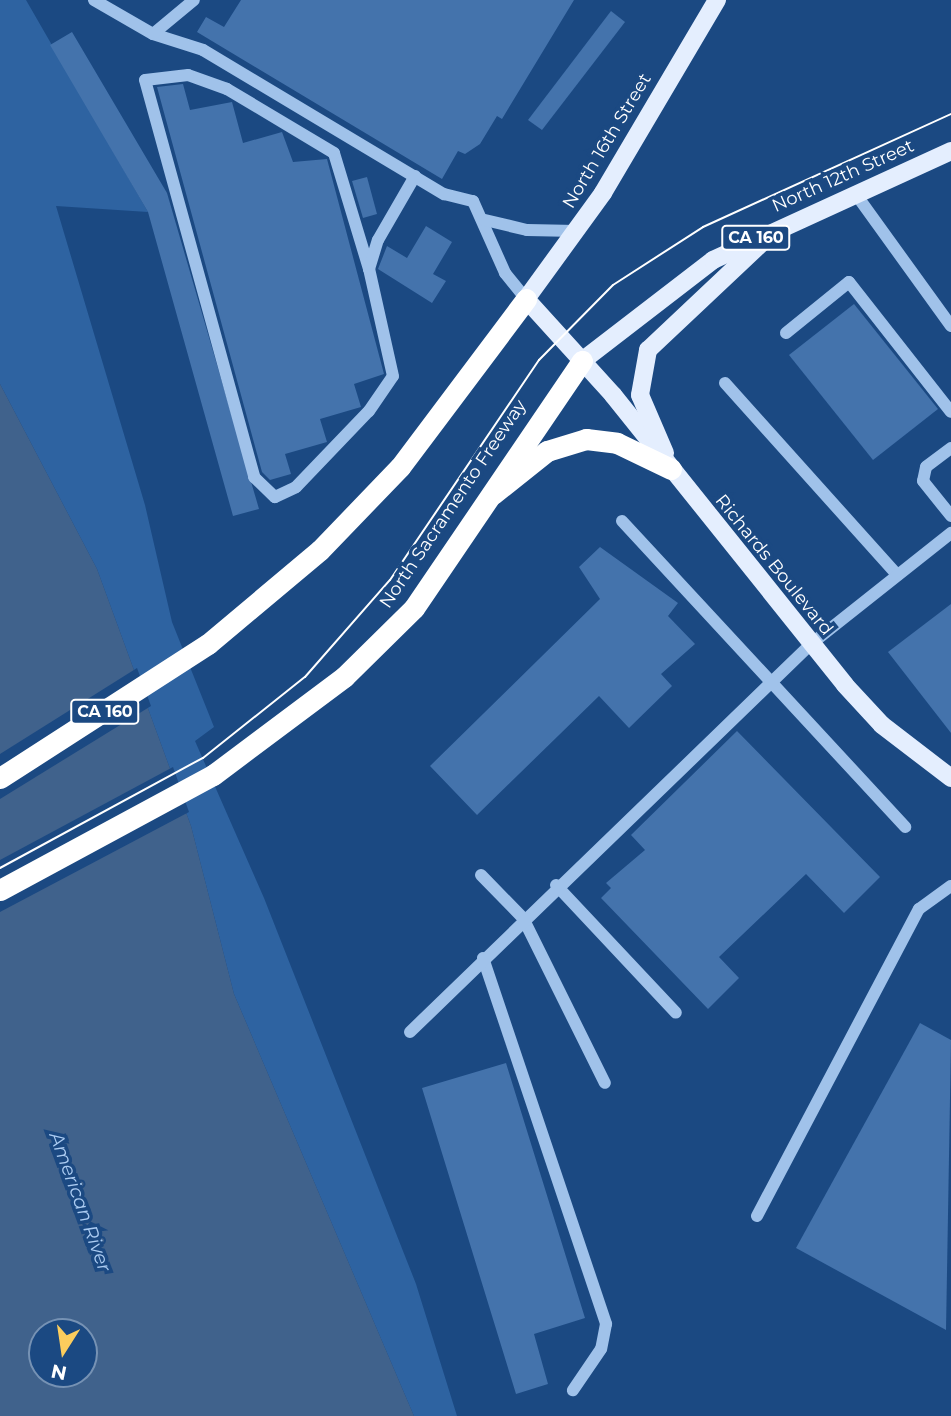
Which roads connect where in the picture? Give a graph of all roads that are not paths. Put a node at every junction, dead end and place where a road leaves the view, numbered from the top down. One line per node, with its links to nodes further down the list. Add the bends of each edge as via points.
1 (94, 0): 4 (street)
2 (194, 0): 4 (street)
3 (717, 0): 10 (main road, North 16th Street)
4 (153, 34): 6 (street, via 204,50)
5 (951, 151): 7 (main road, North 12th Street / CA 160)
6 (415, 177): 8 (street, via 458,200 473,201); 11 (street)
7 (855, 193): 9 (main road, North 12th Street / CA 160); 13 (street)
8 (485, 220): 10 (street, via 527,230); 12 (street, via 505,273)
9 (780, 227): 15 (main road, North 12th Street / CA 160, via 681,280); 19 (main road, via 648,350 640,396)
10 (576, 231): 12 (main road, North 16th Street)
11 (369, 269): 11 (street, via 393,376 369,411 296,487 275,497 263,492 145,80 188,75 227,89 334,153)
12 (526, 299): 15 (main road, Richards Boulevard); 27 (highway, CA 160, via 378,492 320,550 208,643)
13 (951, 326)
14 (786, 333): 17 (street, via 849,282)
15 (582, 360): 19 (main road, Richards Boulevard); 20 (highway, North Sacramento Freeway / CA 160)
16 (725, 383): 24 (street)
17 (951, 412)
18 (951, 448): 21 (street, via 926,467 923,481)
19 (671, 469): 20 (highway, via 609,440 569,441); 25 (main road, Richards Boulevard)
20 (481, 504): 33 (highway, North Sacramento Freeway, via 391,633 322,696 213,775)
21 (951, 516)
22 (622, 521): 26 (street)
23 (951, 533): 24 (street)
24 (897, 575): 25 (street)
25 (811, 644): 26 (street); 28 (main road, Richards Boulevard, via 882,725)
26 (768, 684): 29 (street); 31 (street)
27 (0, 778)
28 (951, 778)
29 (905, 827)
30 (481, 875): 34 (street)
31 (556, 885): 34 (street); 36 (street)
32 (951, 886): 39 (street, via 919,908)
33 (0, 890)
34 (523, 918): 35 (street); 38 (street)
35 (484, 958): 37 (street); 40 (street, via 606,1324 601,1349)
36 (676, 1013)
37 (410, 1032)
38 (605, 1083)
39 (757, 1216)
40 (573, 1390)

